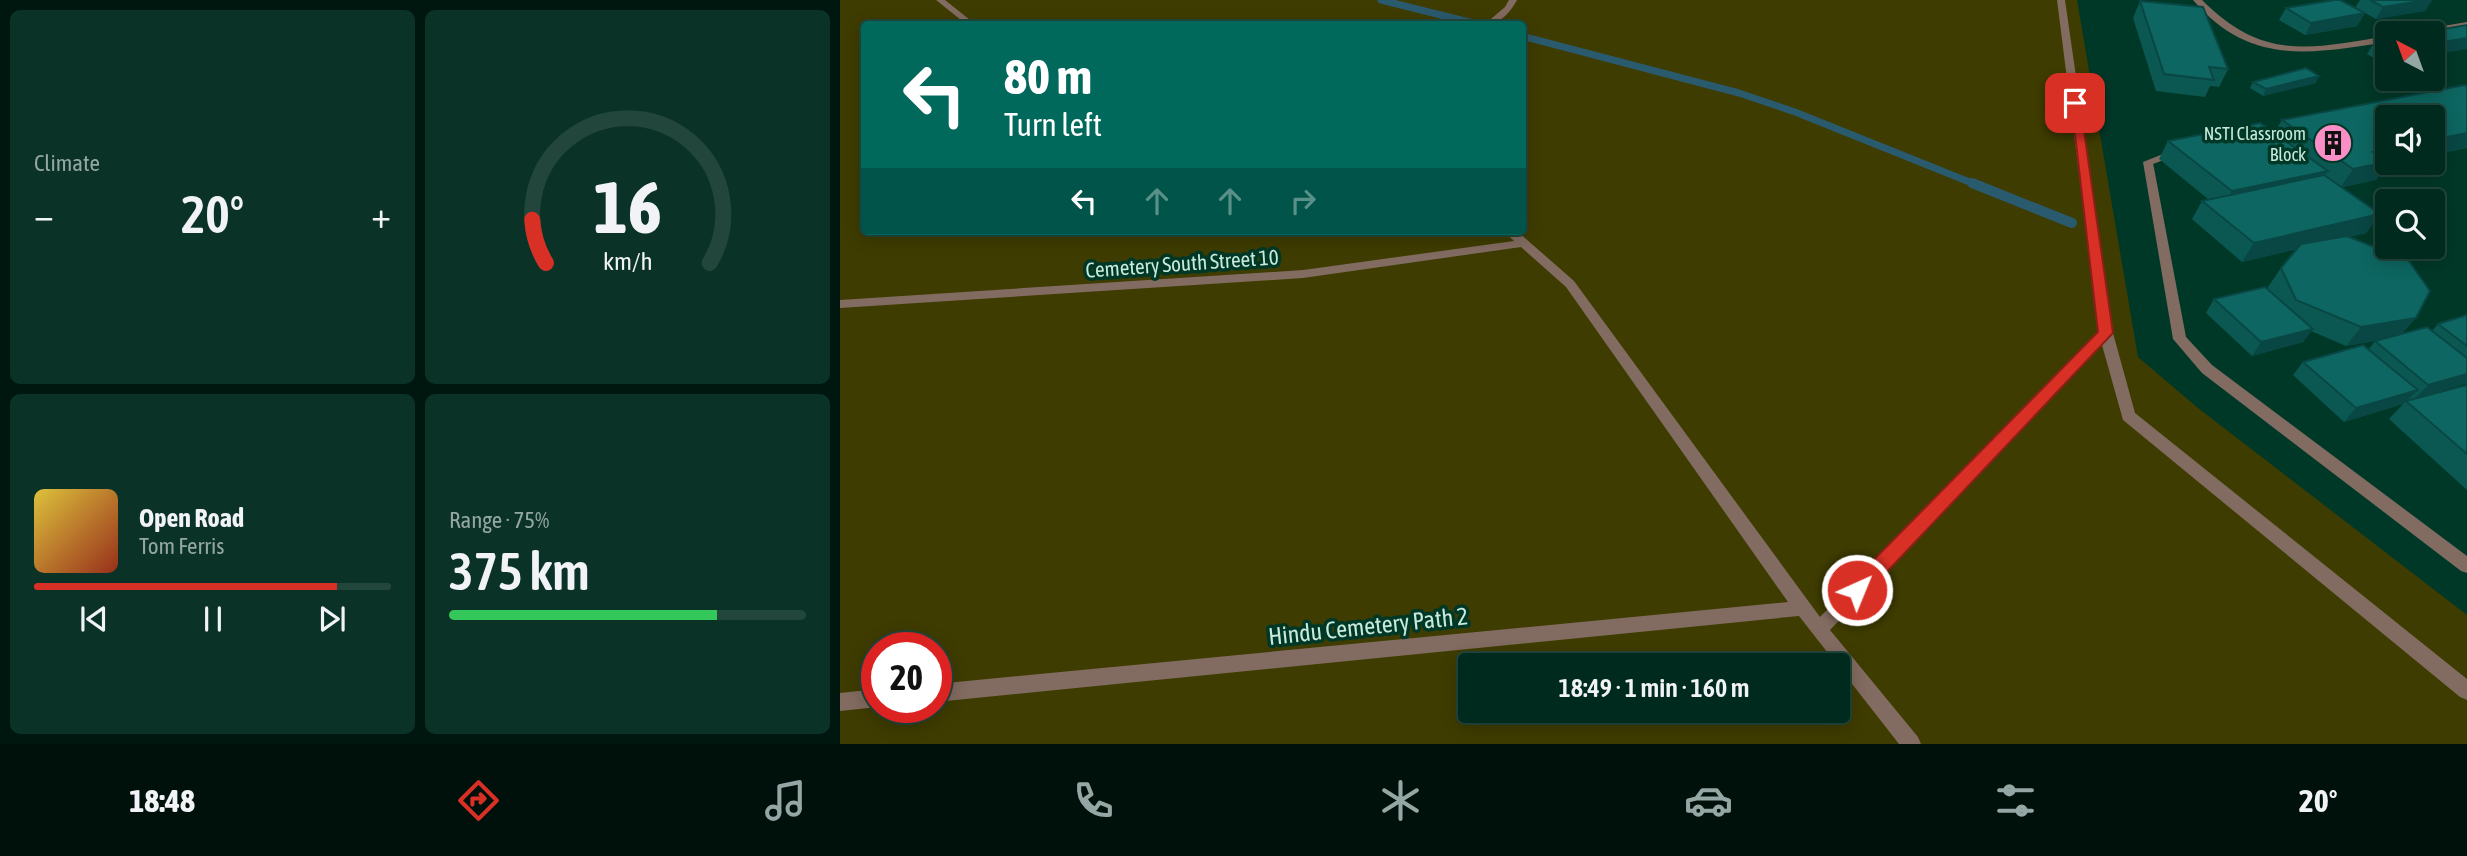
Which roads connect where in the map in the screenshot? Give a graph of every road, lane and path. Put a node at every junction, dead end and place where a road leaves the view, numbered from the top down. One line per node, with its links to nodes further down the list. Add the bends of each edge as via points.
1 (940, 0): 5 (lane)
2 (1513, 0): 6 (lane)
3 (2061, 0): 14 (lane)
4 (2197, 0): 9 (lane, via 2229,29 2283,49)
5 (967, 21)
6 (1493, 21)
7 (2467, 25): 8 (lane)
8 (2445, 29)
9 (2375, 41)
10 (2189, 149): 15 (lane, via 2148,162 2180,339 2207,369)
11 (1515, 235): 12 (lane)
12 (1525, 243): 13 (lane, Cemetery South Street 10, via 1303,274); 16 (lane, via 1570,284)
13 (840, 303)
14 (2106, 333): 17 (lane); 19 (lane, via 2128,416)
15 (2467, 566)
16 (1804, 608): 17 (lane); 18 (lane, Hindu Cemetery Path 2)
17 (1819, 629): 22 (lane)
18 (952, 691)
19 (2467, 691)
20 (861, 700): 21 (lane)
21 (840, 702)
22 (1911, 744)

